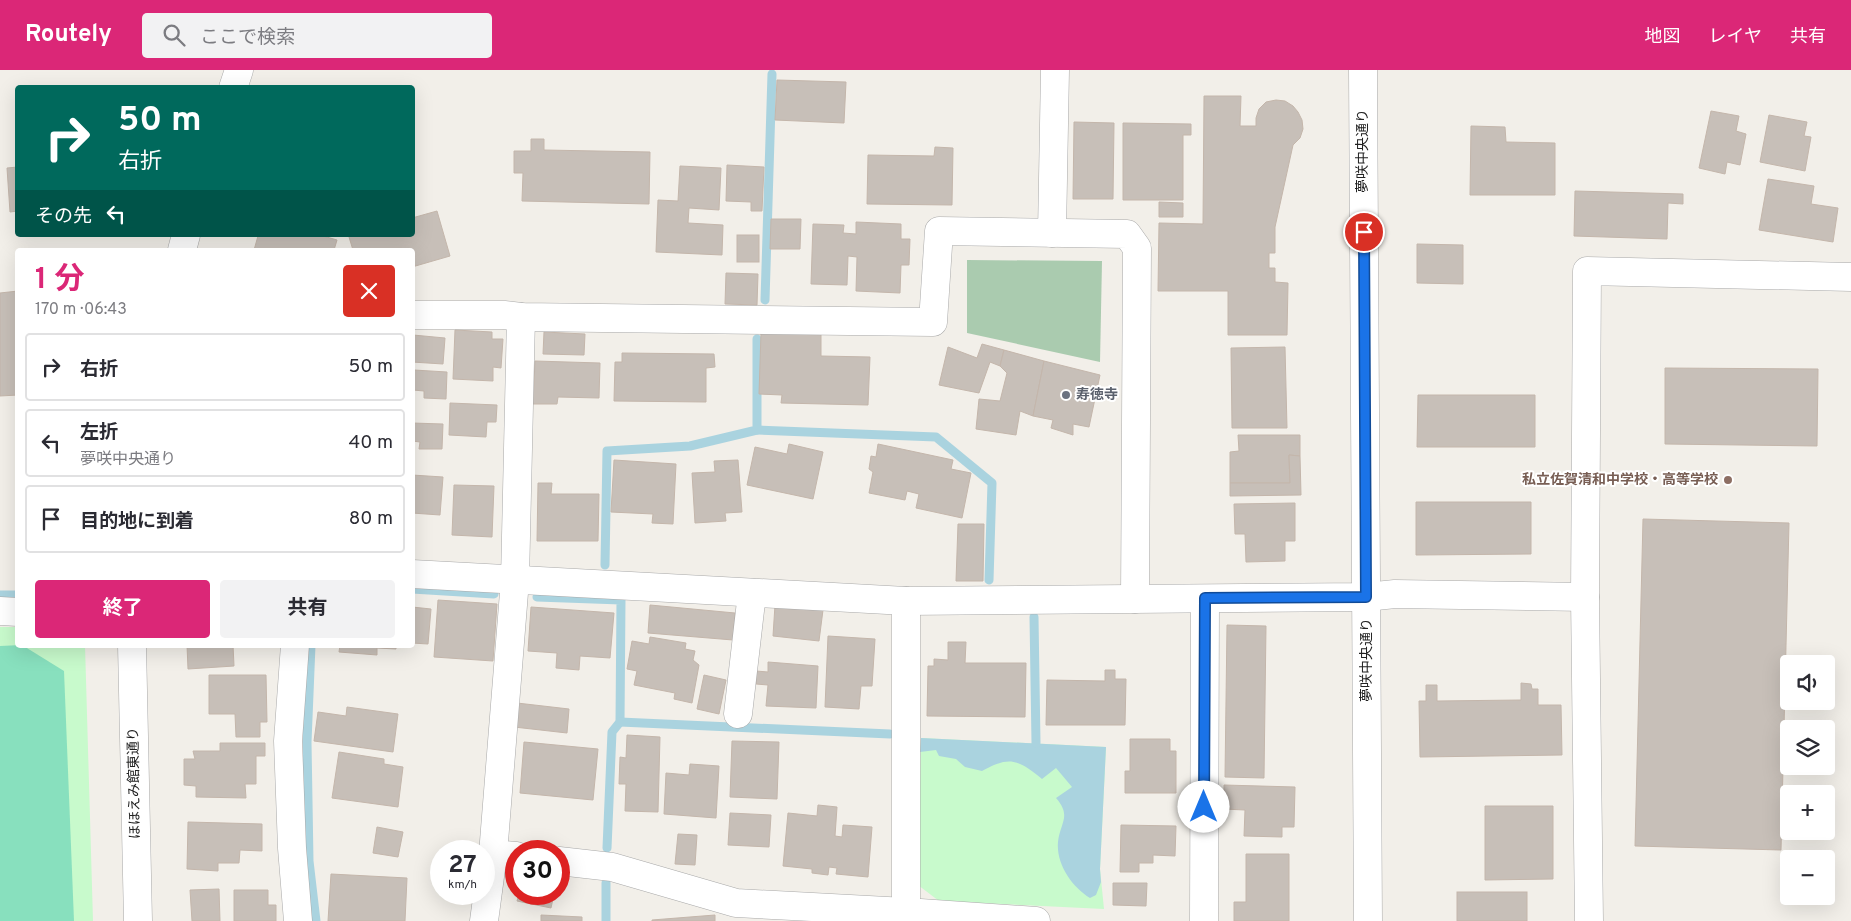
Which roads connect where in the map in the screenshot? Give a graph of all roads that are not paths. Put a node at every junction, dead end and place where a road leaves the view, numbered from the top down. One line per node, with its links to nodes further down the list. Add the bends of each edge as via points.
1 (239, 70): 4 (street)
2 (1055, 70): 5 (street)
3 (1363, 70): 12 (street, 夢咲中央通り)
4 (234, 85)
5 (1052, 233): 8 (street, via 939,231 933,322); 15 (street, via 1127,234 1136,248)
6 (1851, 277): 13 (street, via 1587,271)
7 (415, 315): 8 (street)
8 (521, 317): 10 (street)
9 (415, 574): 10 (street)
10 (514, 580): 11 (street); 22 (street)
11 (752, 592): 16 (street); 21 (street)
12 (1366, 597): 13 (street, via 1395,594); 14 (street); 32 (street, 夢咲中央通り)
13 (1585, 597): 33 (street)
14 (1205, 598): 15 (street); 31 (street)
15 (1135, 599): 16 (street)
16 (906, 600): 26 (street)
17 (0, 612): 18 (street)
18 (15, 612)
19 (132, 648): 27 (street, ほほえみ館東通り)
20 (295, 648): 28 (street, via 288,741)
21 (738, 714)
22 (505, 840)
23 (505, 855): 29 (street)
24 (570, 862): 25 (street, via 612,867)
25 (736, 912): 26 (street)
26 (906, 916): 30 (street)
27 (138, 921)
28 (298, 921)
29 (484, 921)
30 (1036, 921)
31 (1204, 921)
32 (1368, 921)
33 (1589, 921)

